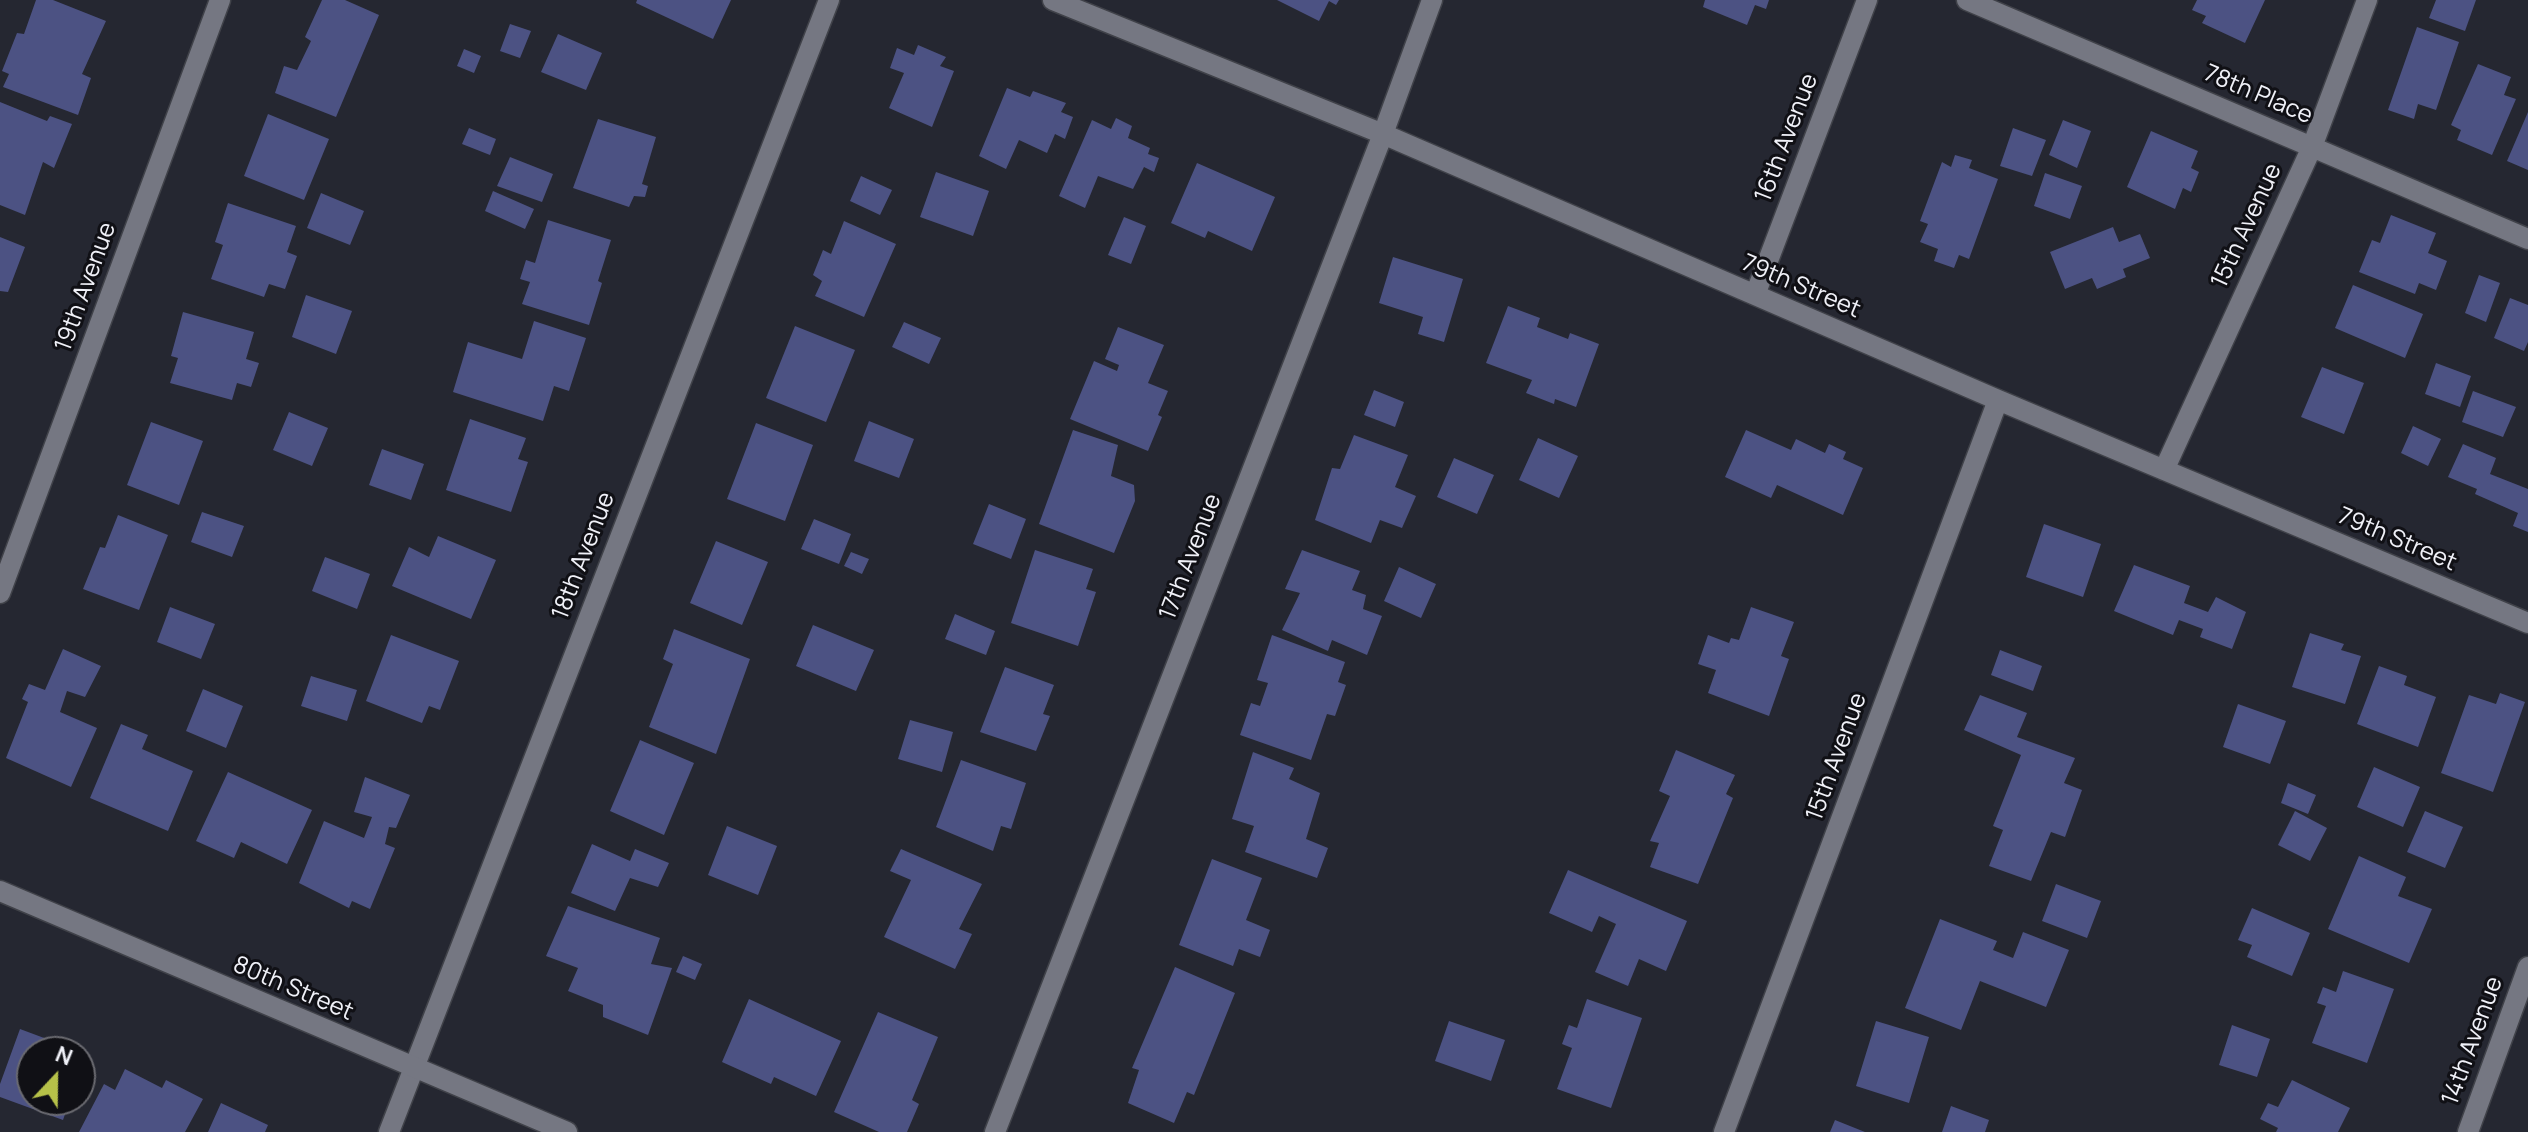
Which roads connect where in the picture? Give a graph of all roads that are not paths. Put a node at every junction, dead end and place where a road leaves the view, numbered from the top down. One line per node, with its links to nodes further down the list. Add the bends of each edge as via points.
1 (220, 0): 14 (street, 19th Avenue)
2 (829, 0): 18 (street, 18th Avenue)
3 (1053, 0): 8 (street, 79th Street)
4 (1432, 0): 8 (street, 17th Avenue)
5 (1867, 0): 11 (street, 16th Avenue)
6 (1967, 0): 9 (street, 78th Place)
7 (2367, 0): 9 (street, 15th Avenue)
8 (1383, 134): 11 (street, 79th Street); 21 (street, 17th Avenue)
9 (2312, 147): 10 (street, 78th Place); 13 (street, 15th Avenue)
10 (2528, 239)
11 (1755, 295): 12 (street, 79th Street)
12 (1998, 400): 13 (street, 79th Street); 22 (street, 15th Avenue)
13 (2164, 470): 15 (street, 79th Street)
14 (0, 593)
15 (2528, 623)
16 (0, 891): 18 (street, 80th Street)
17 (2528, 967): 23 (street, 14th Avenue)
18 (412, 1068): 19 (street, 18th Avenue); 20 (street, 80th Street)
19 (389, 1132)
20 (567, 1132)
21 (995, 1132)
22 (1724, 1132)
23 (2468, 1132)

